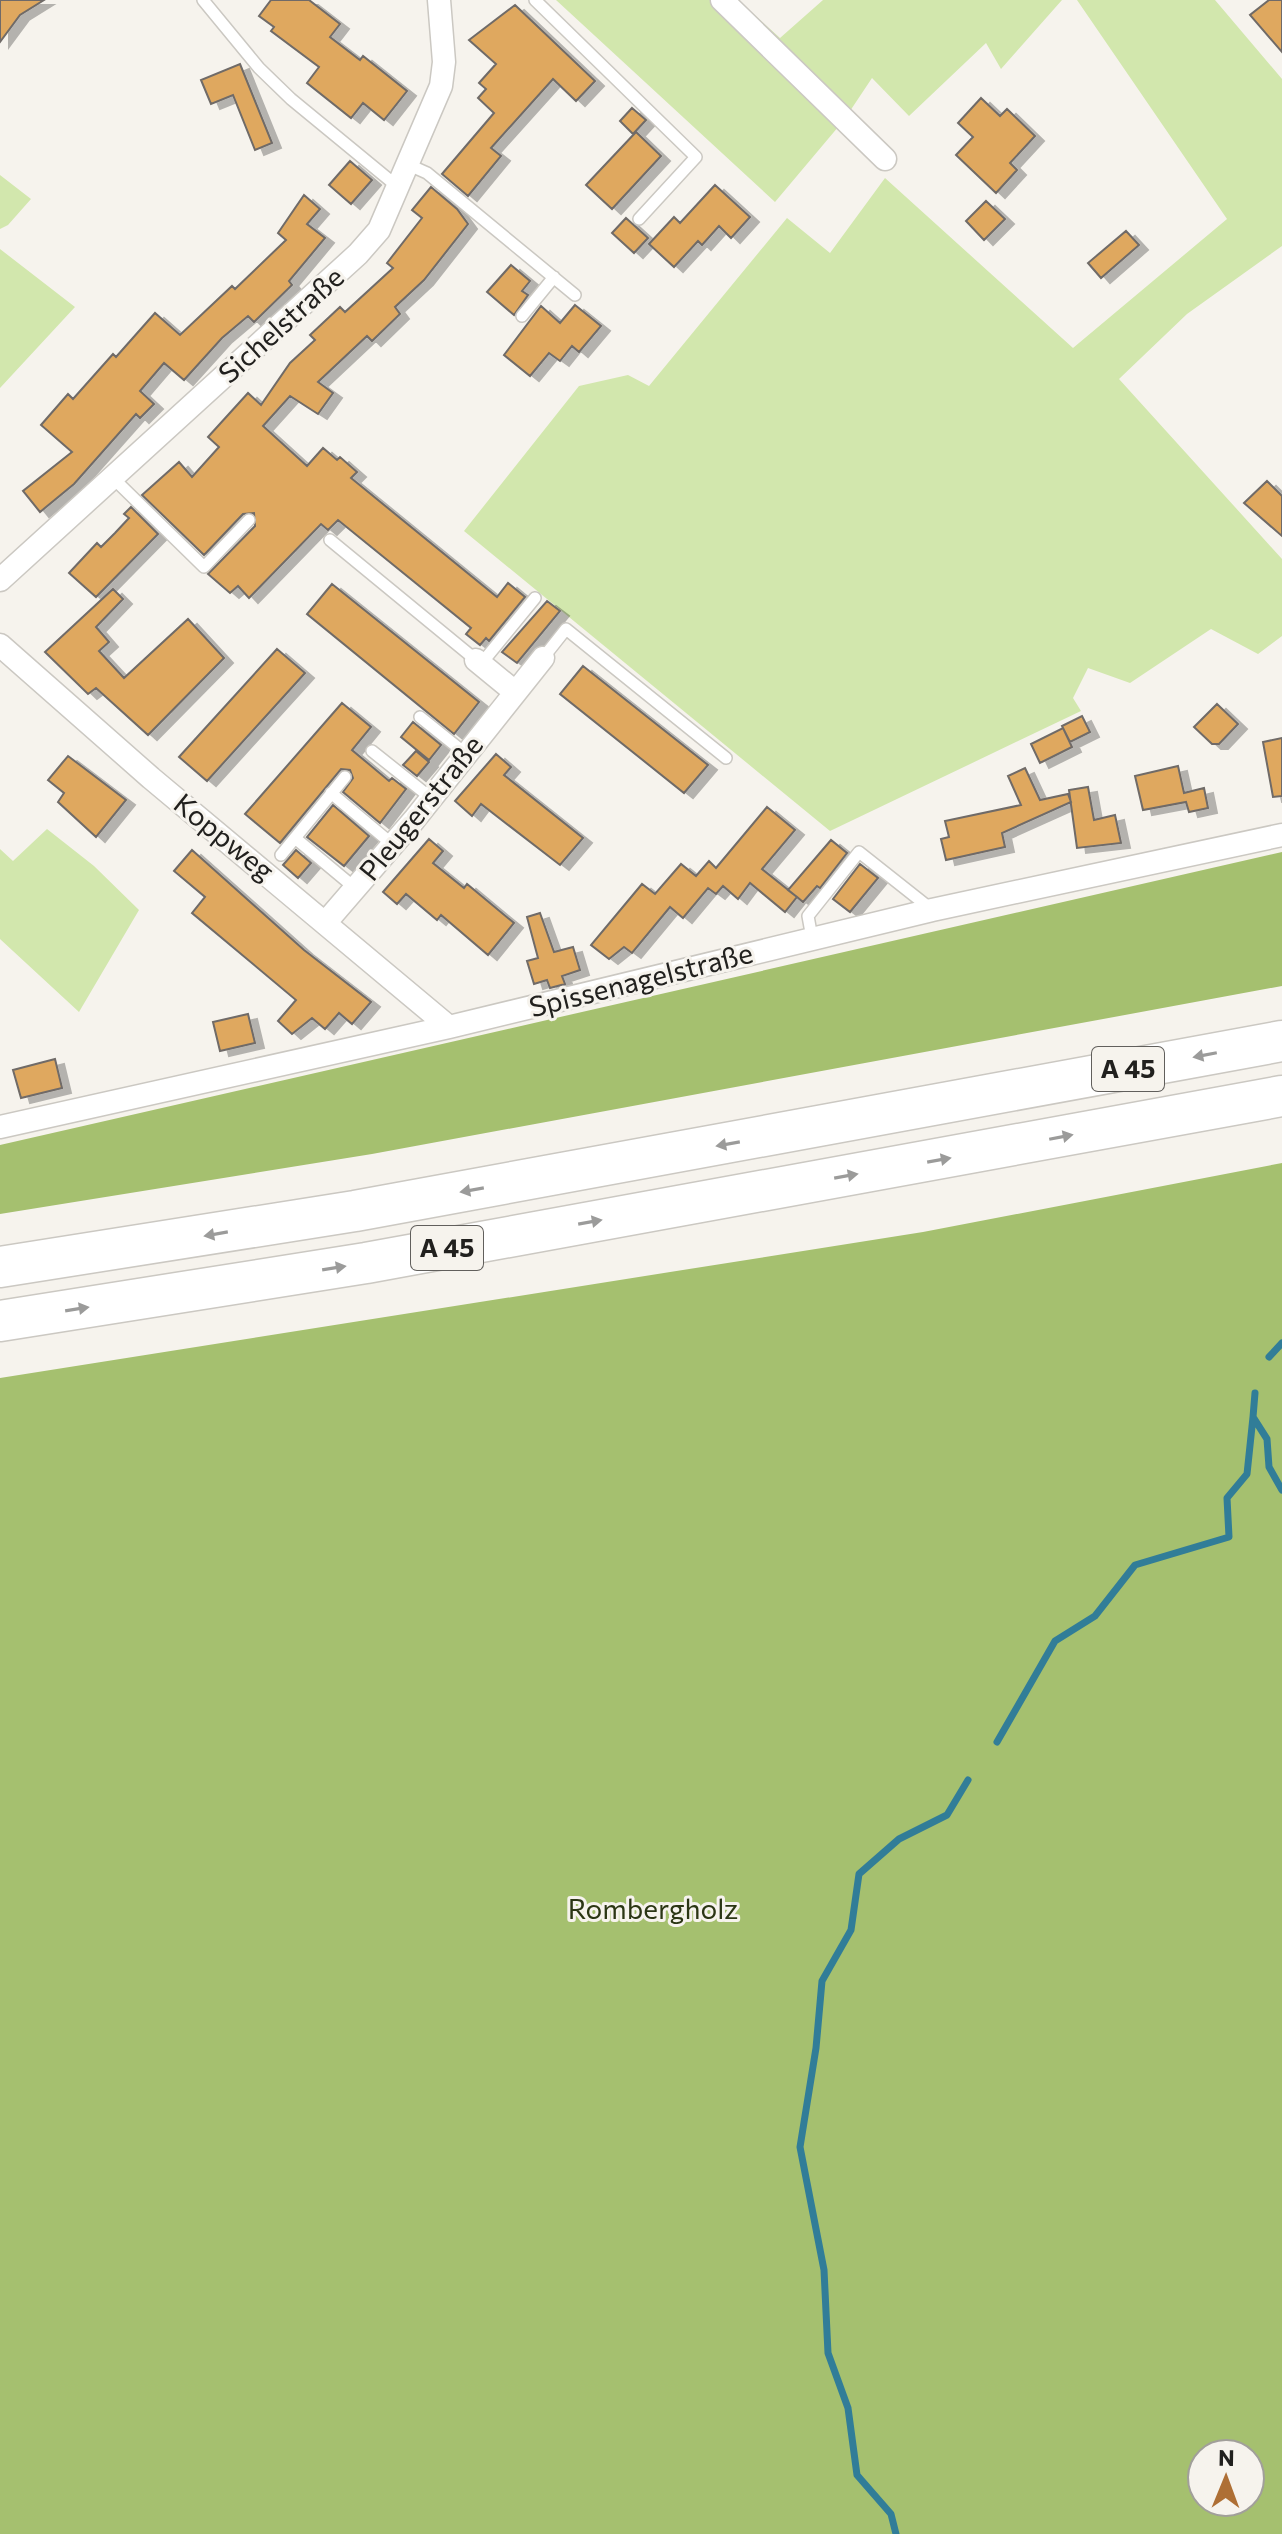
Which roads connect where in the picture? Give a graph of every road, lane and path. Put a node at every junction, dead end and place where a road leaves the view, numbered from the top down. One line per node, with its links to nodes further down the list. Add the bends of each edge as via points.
1 (203, 0): 7 (lane, via 291,99)
2 (439, 0): 6 (street, Sichelstraße, via 441,86)
3 (535, 0): 8 (lane, via 696,157)
4 (722, 0): 5 (street)
5 (885, 159)
6 (409, 165): 7 (street, Sichelstraße); 9 (lane, via 427,173)
7 (399, 188): 12 (street, Sichelstraße, via 379,230 358,254)
8 (639, 219)
9 (554, 277): 10 (lane); 11 (lane)
10 (575, 295)
11 (522, 316)
12 (113, 478): 13 (lane, via 204,567); 15 (street, Sichelstraße)
13 (249, 520)
14 (330, 540): 19 (lane)
15 (0, 580)
16 (535, 598): 19 (lane)
17 (0, 645): 34 (street, Koppweg)
18 (543, 658): 20 (street, Pleugerstraße); 24 (lane, Pleugerstraße, via 566,629)
19 (478, 662): 20 (street)
20 (515, 692): 23 (street, Pleugerstraße)
21 (420, 717): 23 (lane)
22 (372, 751): 27 (lane)
23 (466, 754): 27 (street, Pleugerstraße)
24 (726, 758)
25 (345, 777): 26 (lane)
26 (331, 793): 29 (lane); 30 (lane)
27 (431, 798): 30 (street, Pleugerstraße)
28 (1282, 835): 33 (street, Spissenagelstraße)
29 (295, 838): 31 (lane); 32 (lane)
30 (392, 844): 32 (street, Pleugerstraße)
31 (281, 855)
32 (355, 888): 34 (street, Pleugerstraße)
33 (932, 910): 35 (street, Spissenagelstraße); 35 (lane, via 859,852 808,916)
34 (326, 922): 36 (street, Koppweg)
35 (812, 938): 36 (street, Spissenagelstraße)
36 (449, 1027): 39 (street, Spissenagelstraße)
37 (1282, 1041): 40 (highway, A 45, one-way to 40, via 355,1211)
38 (1282, 1096): 41 (highway, A 45, one-way to 38, via 366,1263)
39 (0, 1127)
40 (0, 1267)
41 (0, 1321)

